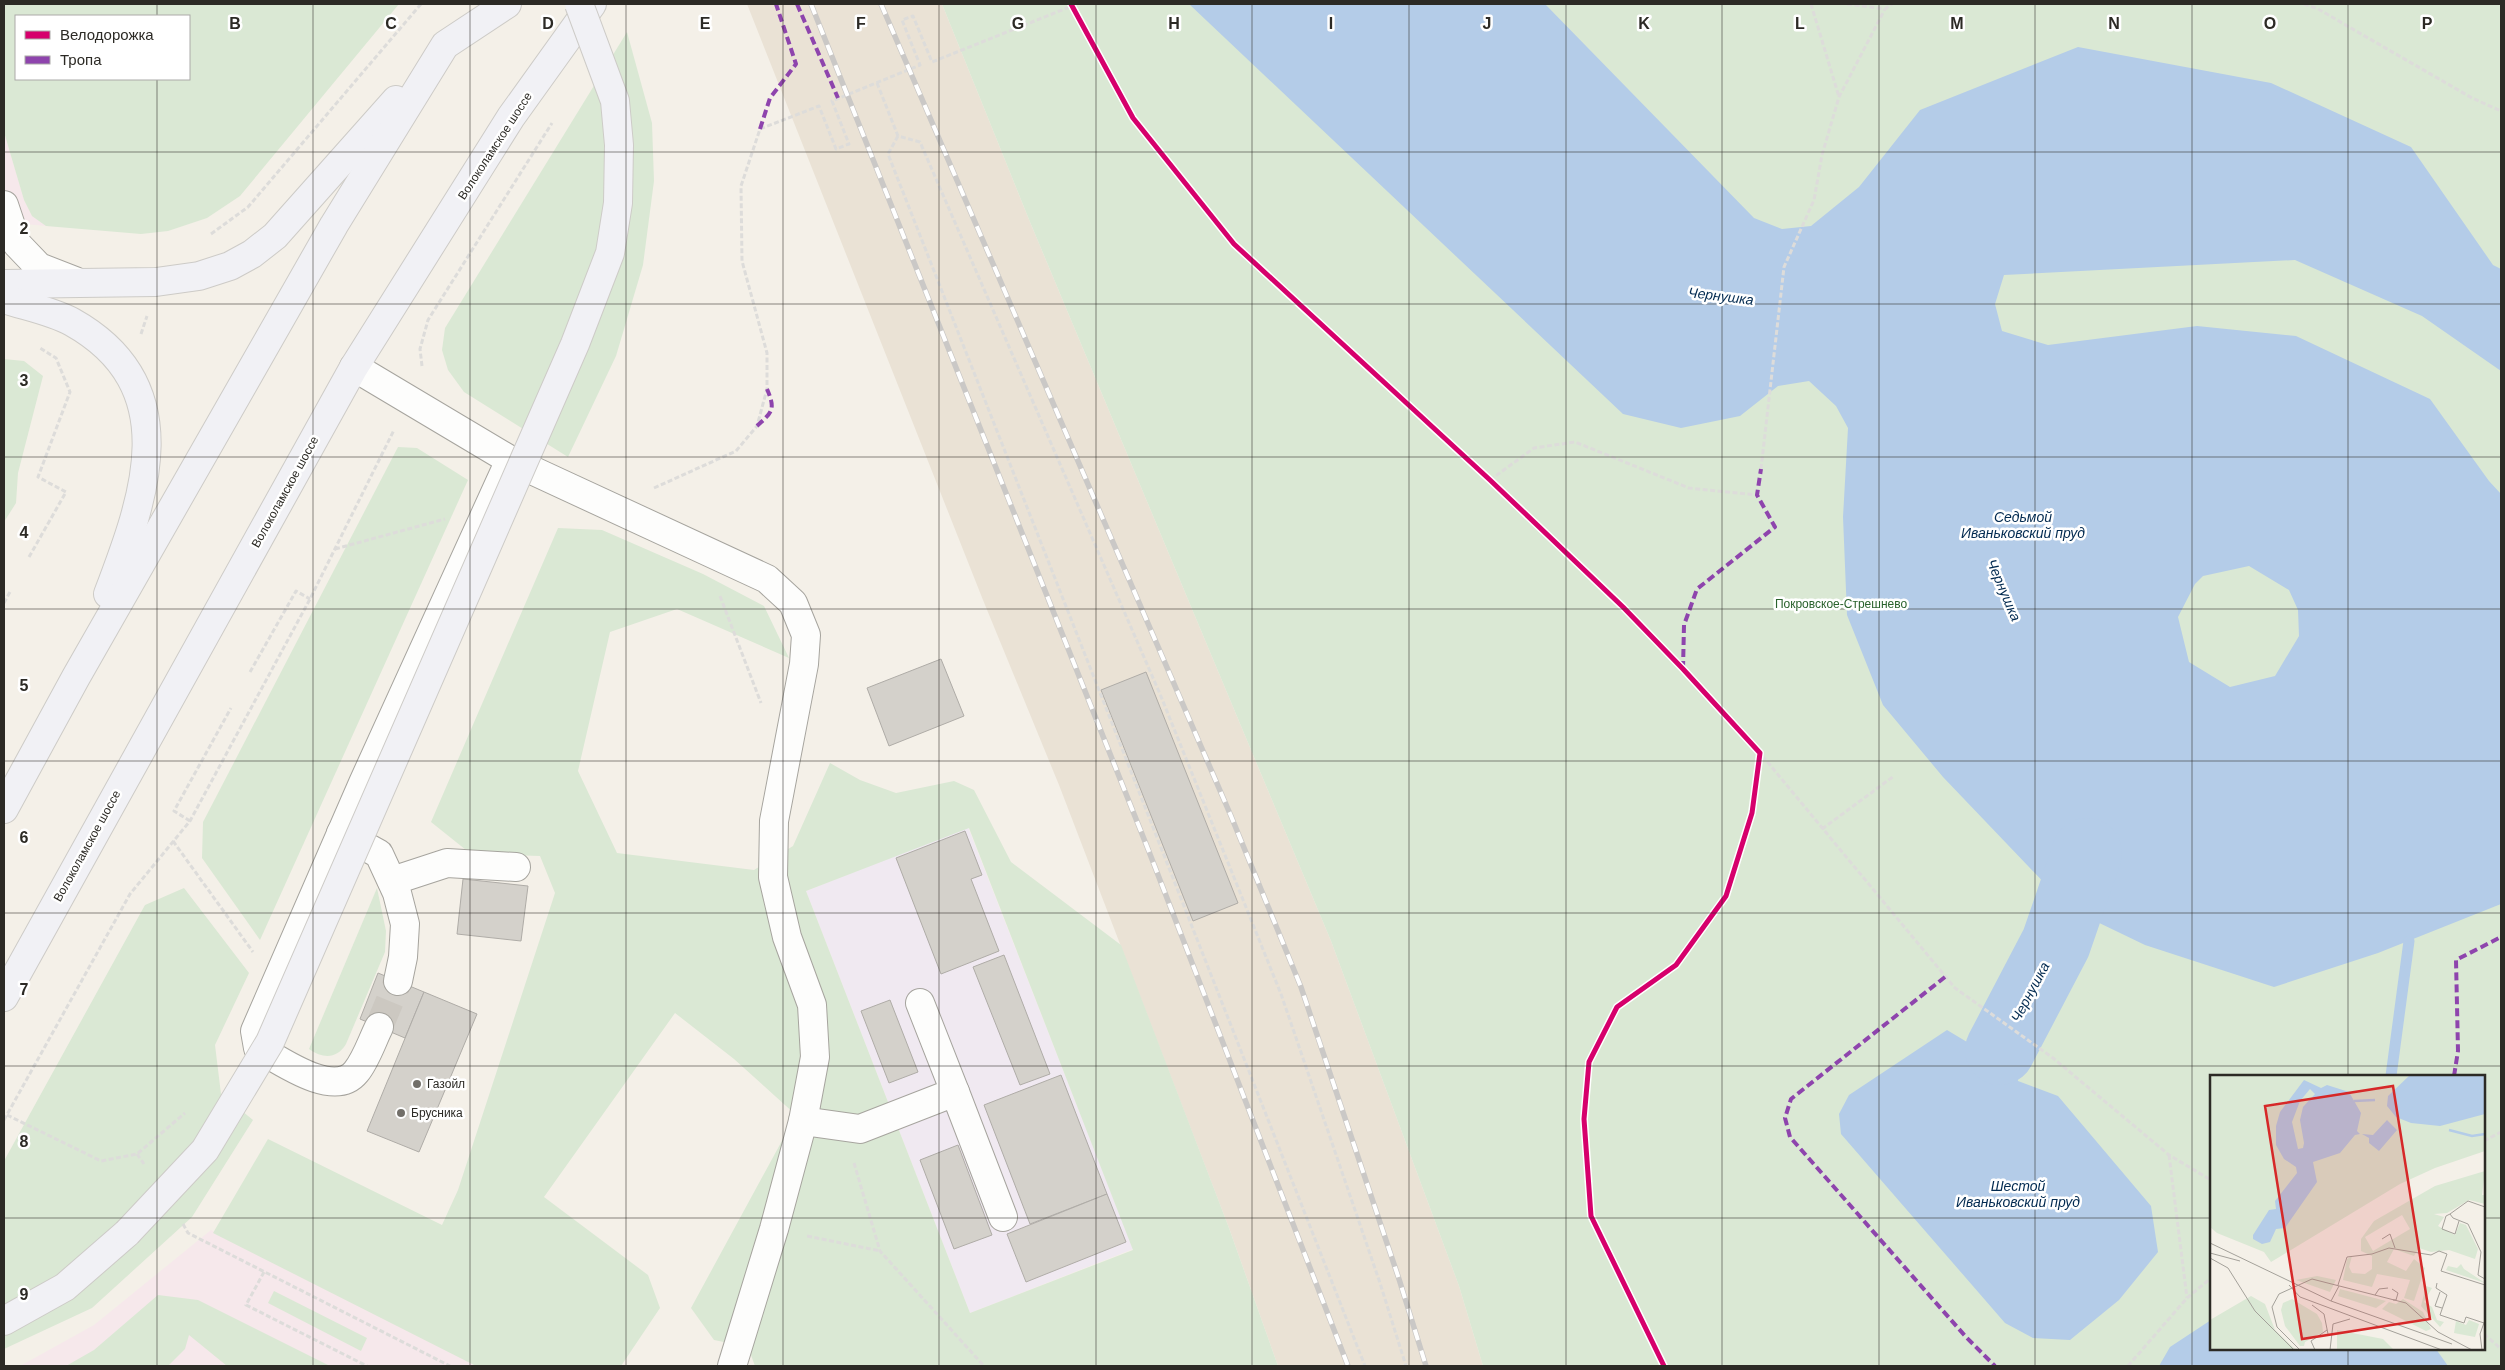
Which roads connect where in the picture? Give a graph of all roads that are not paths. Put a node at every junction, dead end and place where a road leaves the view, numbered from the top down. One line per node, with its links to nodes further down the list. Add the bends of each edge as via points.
1 (507, 4): 4 (main road)
2 (579, 4): 23 (main road, bridge, via 615,101 619,145 618,203 610,253 575,344 270,1042 205,1150 127,1233 65,1287)
3 (592, 4): 9 (main road, Волоколамское шоссе, via 512,117)
4 (445, 45): 6 (main road, via 275,236 252,254 230,266 199,276 156,282); 11 (main road, via 334,225)
5 (4, 205): 6 (lane, via 17,244 39,267)
6 (75, 281): 7 (main road)
7 (4, 284)
8 (4, 299): 11 (main road, via 70,321 112,352 127,372 146,419 148,444 144,484 133,528)
9 (354, 367): 10 (lane); 17 (main road, Волоколамское шоссе)
10 (510, 460): 13 (lane); 21 (lane, via 767,579 793,603 806,635 804,664 774,821 773,877 787,937 812,1005 814,1057)
11 (76, 677): 12 (main road)
12 (4, 809)
13 (341, 833): 15 (lane, via 379,854); 19 (lane, via 255,1031 258,1048 291,1068 326,1082 342,1082 356,1073)
14 (516, 867): 15 (lane, via 447,863)
15 (392, 881): 16 (lane, via 405,924)
16 (398, 982)
17 (4, 997)
18 (920, 1003): 20 (lane)
19 (379, 1027)
20 (955, 1092): 21 (lane, via 860,1129); 22 (lane)
21 (803, 1121): 24 (lane)
22 (1003, 1217)
23 (4, 1321)
24 (732, 1366)

